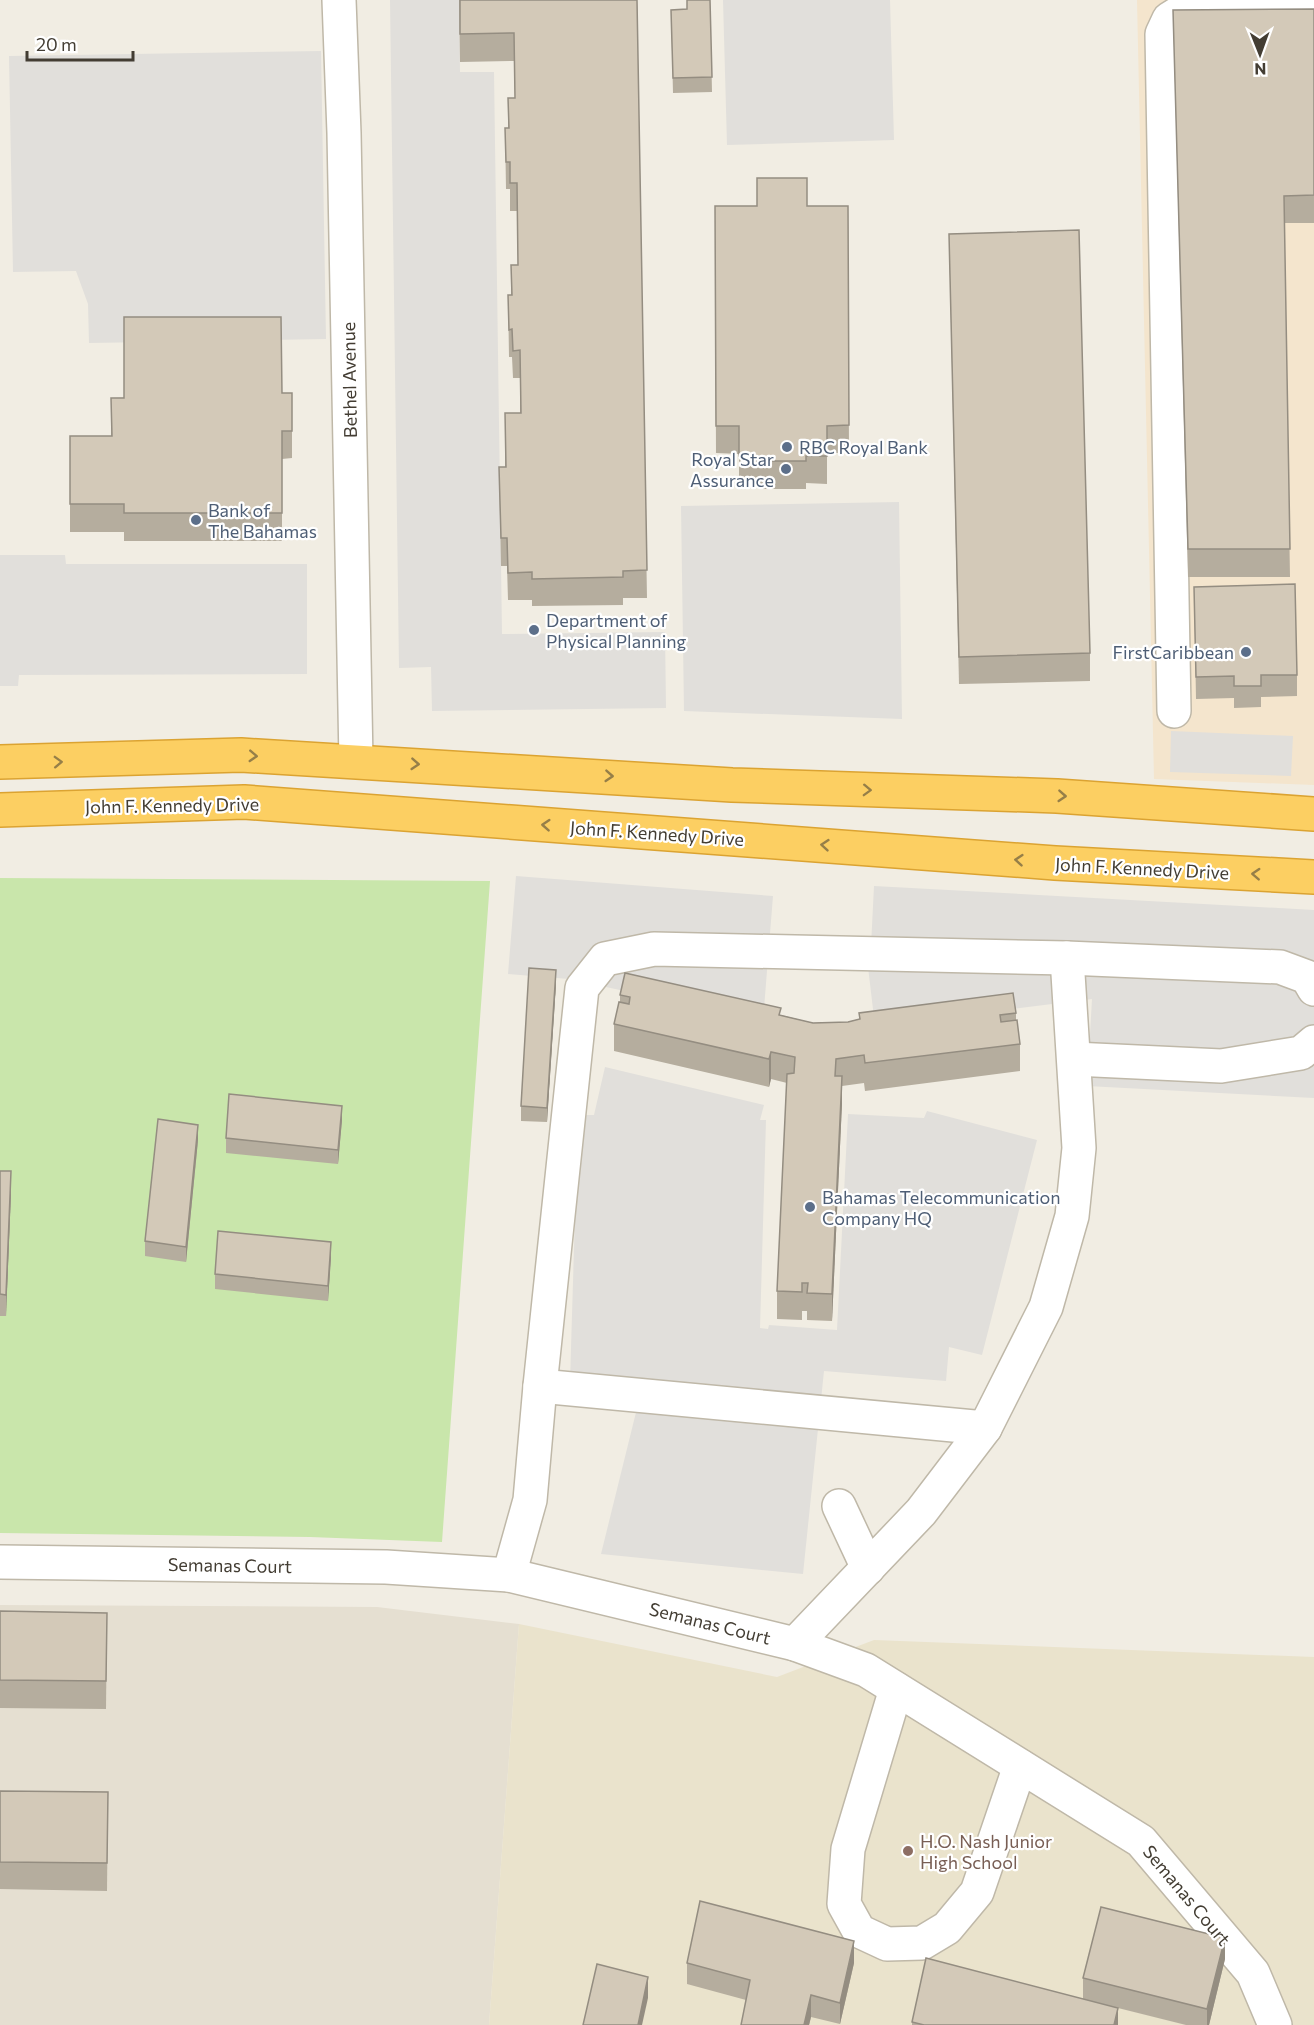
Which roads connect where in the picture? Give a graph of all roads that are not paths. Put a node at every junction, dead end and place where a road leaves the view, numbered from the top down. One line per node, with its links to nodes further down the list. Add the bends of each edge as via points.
1 (339, 0): 4 (street, Bethel Avenue)
2 (1314, 8): 3 (street, via 1190,6 1169,19 1162,33)
3 (1174, 711)
4 (356, 761): 5 (highway, one-way to 4, via 241,755); 7 (highway, one-way to 7, via 732,785 1058,796)
5 (0, 762)
6 (0, 810): 8 (highway, John F. Kennedy Drive, one-way to 6, via 1055,863 244,802)
7 (1314, 814)
8 (1314, 877)
9 (1067, 958): 10 (street, via 1280,967 1307,977); 12 (street); 13 (street, via 654,949 605,960 582,988)
10 (1314, 988)
11 (1314, 1042): 12 (street, via 1302,1053 1221,1066)
12 (1074, 1059): 14 (street, via 1079,1148 1072,1216 1046,1307)
13 (540, 1386): 14 (street); 18 (street, via 530,1500)
14 (985, 1428): 17 (street, via 921,1512)
15 (839, 1506): 17 (street)
16 (0, 1562): 18 (street, Semanas Court, via 386,1567)
17 (868, 1568): 19 (street)
18 (509, 1575): 19 (street, Semanas Court)
19 (795, 1644): 20 (street, Semanas Court, via 866,1670)
20 (896, 1689): 21 (street, Semanas Court); 21 (street, via 848,1849 844,1904 859,1931 887,1944 898,1944 922,1943 947,1928 977,1892)
21 (1020, 1766): 22 (street, Semanas Court, via 1141,1840 1253,1973)
22 (1275, 2025)

